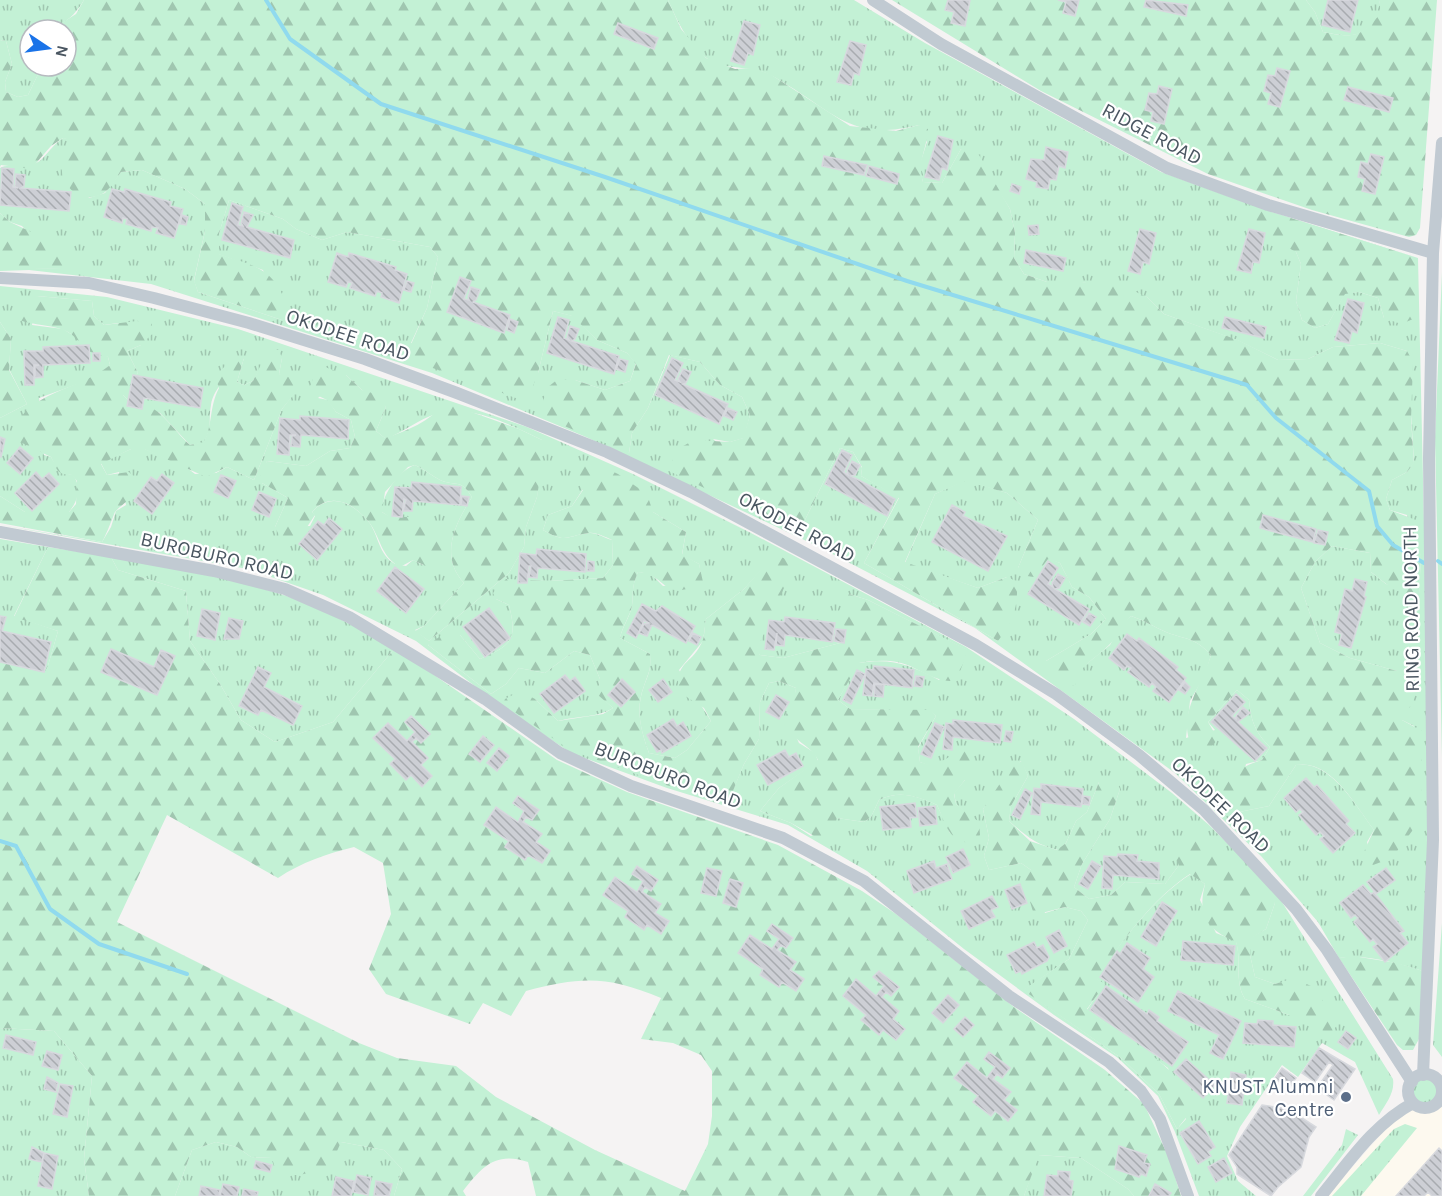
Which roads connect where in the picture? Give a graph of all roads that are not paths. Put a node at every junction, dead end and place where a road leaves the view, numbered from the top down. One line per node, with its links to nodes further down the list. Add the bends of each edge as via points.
1 (873, 0): 3 (street, RIDGE ROAD, via 941,44 1167,168 1268,205)
2 (1442, 143): 3 (street, RING ROAD NORTH)
3 (1433, 253): 6 (street, RING ROAD NORTH, via 1429,458 1433,840)
4 (0, 278): 8 (street, OKODEE ROAD, via 89,283 162,300 365,359 478,401 607,452 691,492 976,645 1056,694 1204,810 1296,909)
5 (0, 532): 11 (street, BUROBURO ROAD, via 214,571 285,589 350,617 485,699 560,753 631,786 783,838 864,881 1009,996 1109,1062 1140,1091 1160,1119)
6 (1423, 1075): 7 (street); 8 (street)
7 (1440, 1080): 10 (street)
8 (1412, 1082): 9 (street, via 1409,1093)
9 (1413, 1103): 10 (street); 12 (street, via 1394,1113 1363,1144)
10 (1439, 1108)
11 (1188, 1196)
12 (1321, 1196)

